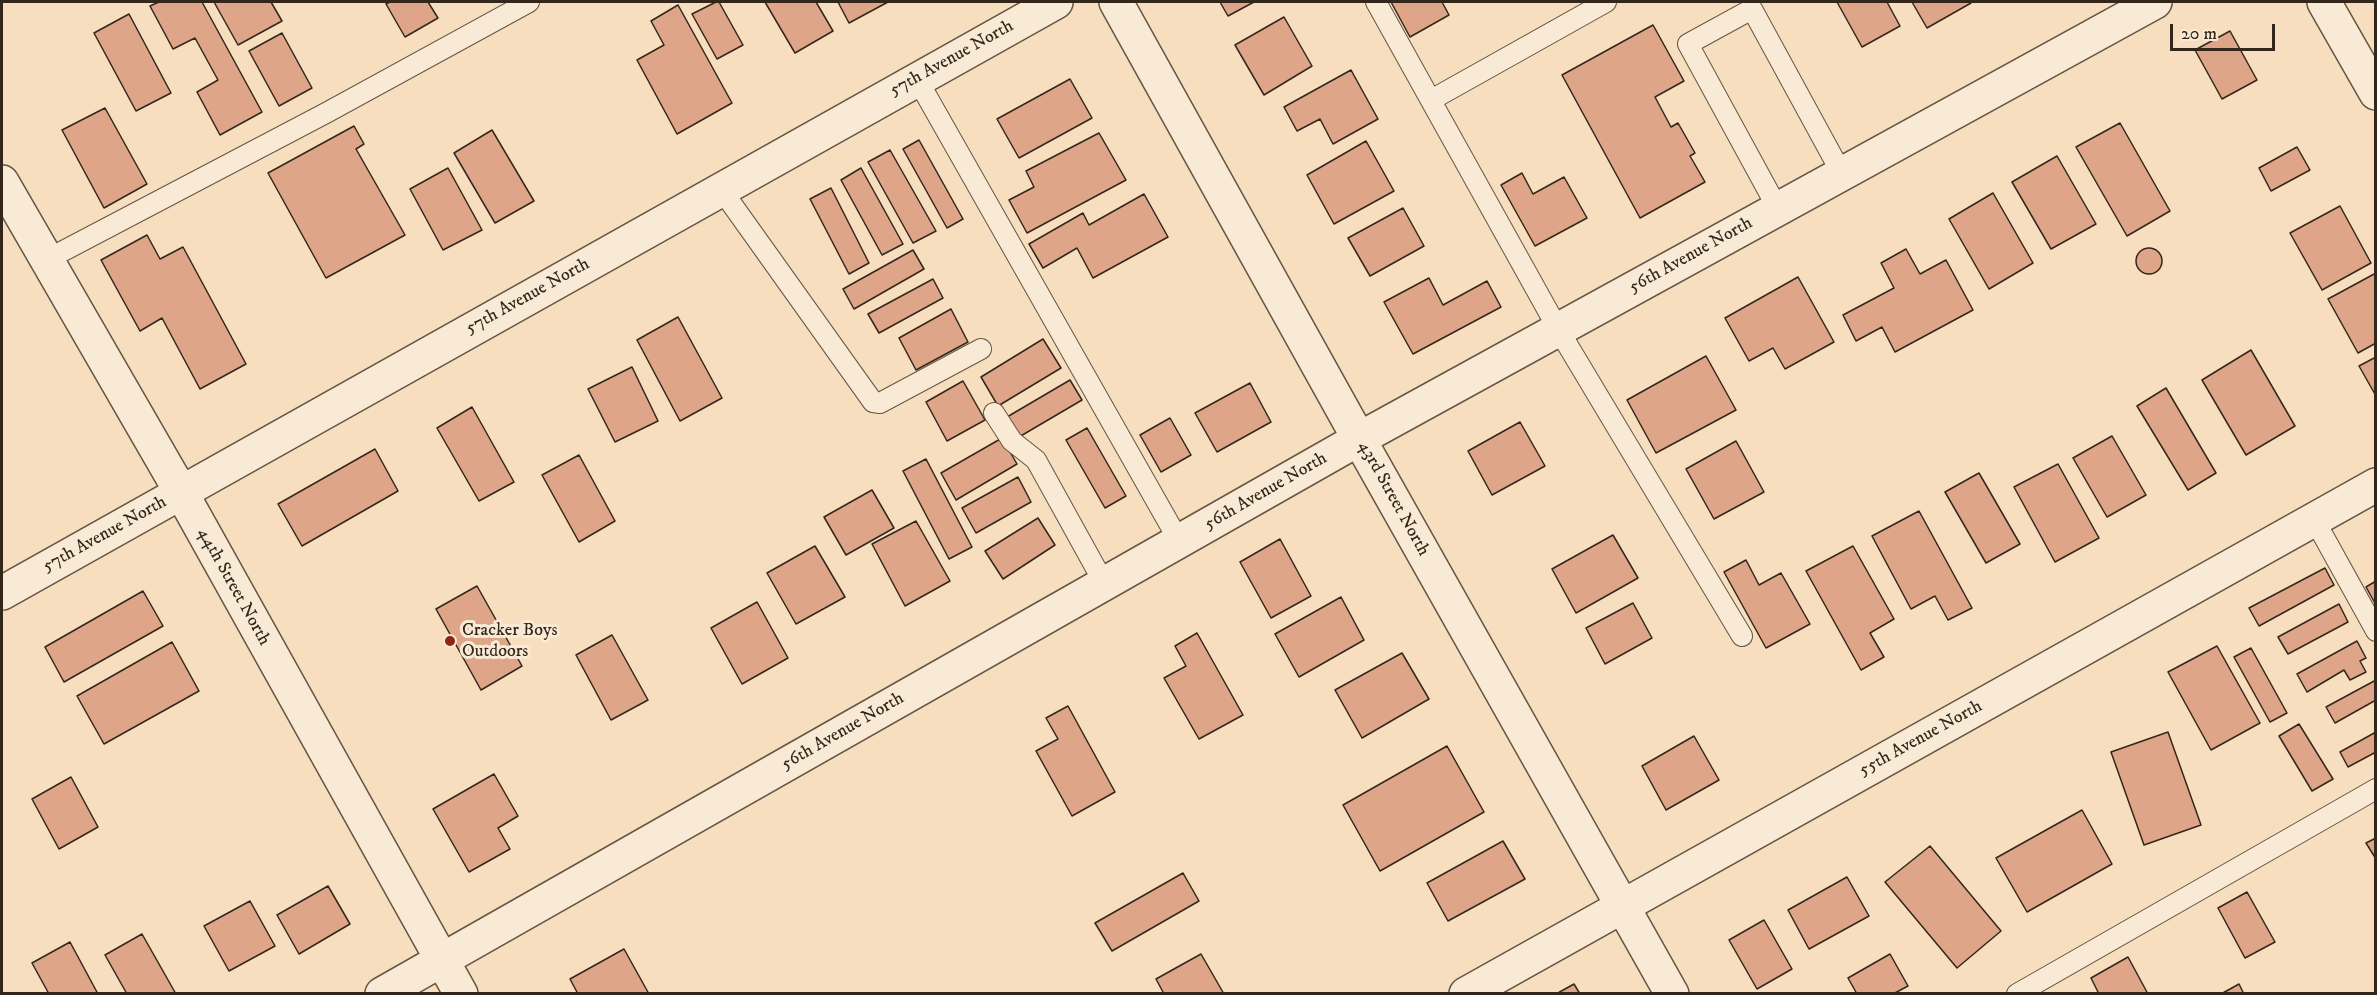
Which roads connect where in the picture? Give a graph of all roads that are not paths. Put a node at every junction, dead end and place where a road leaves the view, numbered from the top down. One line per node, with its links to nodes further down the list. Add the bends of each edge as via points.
1 (529, 2): 15 (lane)
2 (1056, 2): 8 (street, 57th Avenue North)
3 (1116, 2): 19 (street, 43rd Street North)
4 (1376, 2): 10 (lane)
5 (1606, 2): 10 (lane)
6 (2156, 2): 11 (street, 56th Avenue North)
7 (2324, 2): 9 (street)
8 (917, 79): 13 (street, 57th Avenue North); 23 (lane)
9 (2376, 93)
10 (1431, 100): 16 (lane)
11 (1842, 174): 14 (street, 56th Avenue North); 14 (lane, via 1752,9 1688,44)
12 (2, 182): 15 (street, 44th Street North)
13 (720, 189): 17 (lane, via 873,402 880,403); 21 (street, 57th Avenue North)
14 (1778, 209): 16 (street, 56th Avenue North)
15 (46, 260): 21 (street, 44th Street North)
16 (1558, 329): 19 (street, 56th Avenue North); 27 (lane)
17 (981, 349)
18 (994, 412): 24 (lane, via 1012,441 1036,460)
19 (1359, 439): 23 (street, 56th Avenue North); 29 (street, 43rd Street North)
20 (2376, 485): 22 (street, 55th Avenue North)
21 (181, 492): 25 (street, 57th Avenue North); 30 (street, 44th Street North)
22 (2314, 519): 26 (lane); 29 (street, 55th Avenue North)
23 (1179, 542): 24 (street, 56th Avenue North)
24 (1104, 583): 30 (street, 56th Avenue North)
25 (2, 593)
26 (2376, 631)
27 (1742, 636)
28 (2376, 789): 35 (lane)
29 (1622, 906): 33 (street, 55th Avenue North); 34 (street, 43rd Street North)
30 (441, 961): 31 (street, 56th Avenue North); 32 (street, 44th Street North)
31 (382, 993)
32 (461, 993)
33 (1467, 993)
34 (1672, 993)
35 (2017, 993)

